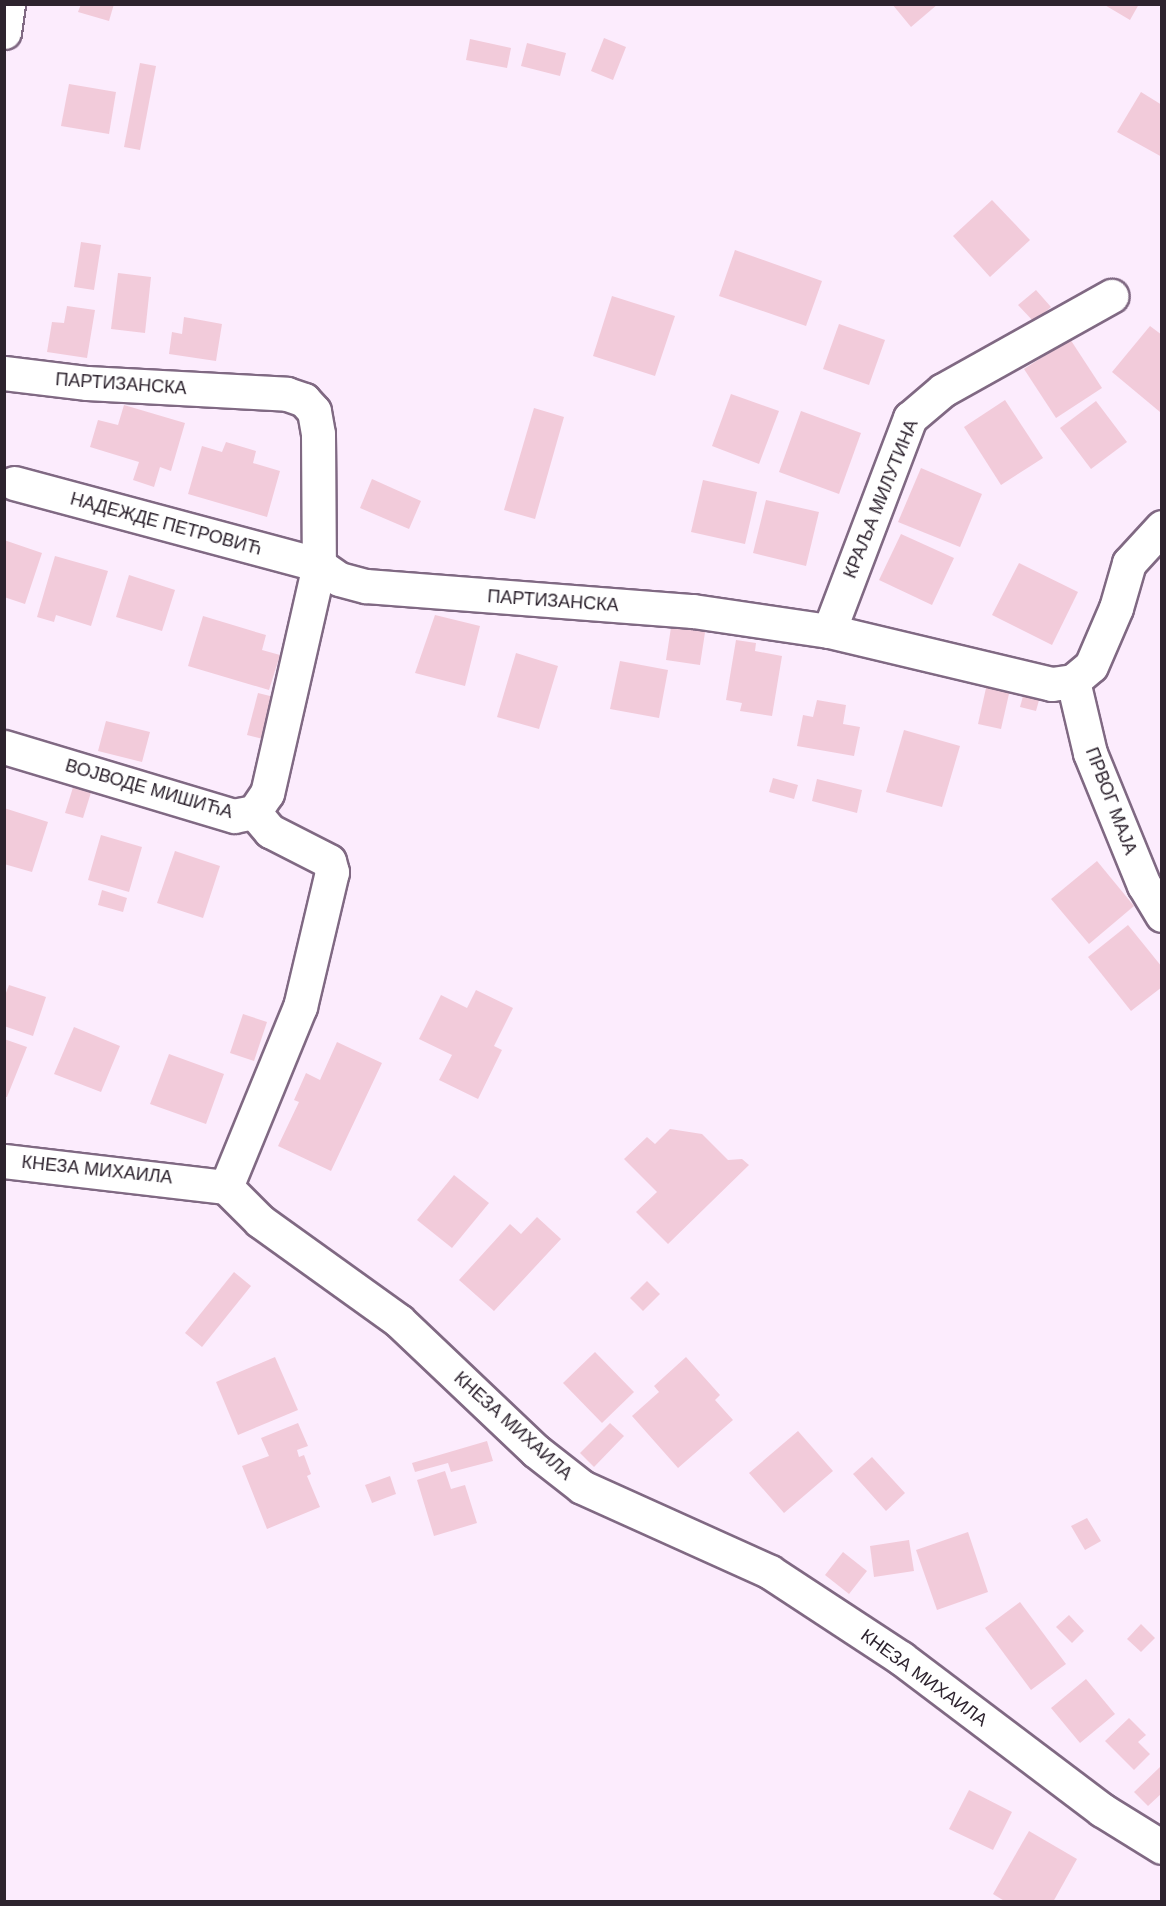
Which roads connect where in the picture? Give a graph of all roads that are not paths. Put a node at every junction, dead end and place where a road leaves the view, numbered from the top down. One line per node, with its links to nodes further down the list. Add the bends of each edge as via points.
1 (8, 4): 2 (street)
2 (4, 32)
3 (1111, 296): 8 (street, КРАЉА МИЛУТИНА, via 943,390 910,418)
4 (4, 373): 7 (street, ПАРТИЗАНСКА, via 87,383 287,394 304,400 314,411 318,434)
5 (14, 483): 7 (street, НАДЕЖДЕ ПЕТРОВИЋ)
6 (1161, 527): 9 (street, via 1129,563 1104,641 1091,666)
7 (319, 565): 8 (street, ПАРТИЗАНСКА, via 339,579 366,586 693,611); 11 (street, ВОЈВОДЕ МИШИЋА, via 267,793)
8 (829, 631): 9 (street, ПАРТИЗАНСКА, via 1052,684)
9 (1073, 681): 12 (street, ПРВОГ МАЈА, via 1090,753 1144,885)
10 (4, 747): 11 (street, ВОЈВОДЕ МИШИЋА, via 234,816)
11 (254, 812): 14 (street, via 270,831 329,861 332,872 300,1007)
12 (1161, 915)
13 (4, 1161): 14 (street, КНЕЗА МИХАИЛА, via 179,1178)
14 (226, 1187): 15 (street, КНЕЗА МИХАИЛА, via 260,1221 399,1321 536,1451 582,1487 770,1572 901,1658 1102,1810)
15 (1161, 1847)

